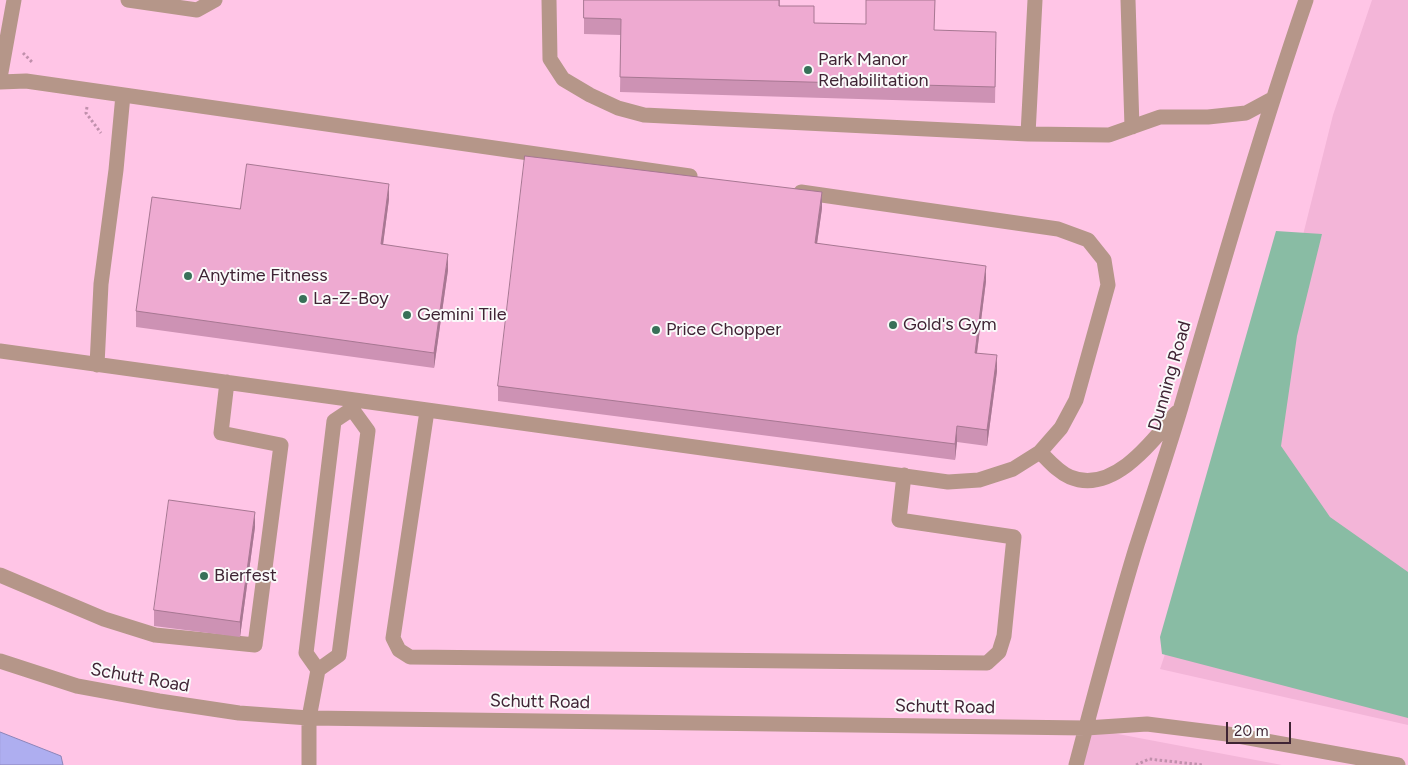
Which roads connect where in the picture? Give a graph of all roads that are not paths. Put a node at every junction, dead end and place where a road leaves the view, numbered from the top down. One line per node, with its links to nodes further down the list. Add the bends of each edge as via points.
1 (14, 0): 8 (street)
2 (128, 0): 3 (street, via 197,10)
3 (215, 0)
4 (549, 0): 13 (street, via 550,59 563,79 618,108 644,115)
5 (1035, 0): 13 (street)
6 (1128, 0): 12 (street)
7 (1306, 0): 11 (street, Dunning Road)
8 (0, 78)
9 (0, 82): 10 (street, via 26,81)
10 (123, 95): 14 (street); 17 (street, via 101,284)
11 (1272, 100): 12 (street, via 1246,113 1160,117); 20 (street, Dunning Road)
12 (1132, 127): 13 (street, via 1110,136)
13 (1028, 134)
14 (704, 178)
15 (782, 190): 22 (street, via 1058,229 1088,240 1104,260 1108,285 1076,400 1061,428)
16 (0, 351): 17 (street)
17 (97, 364): 18 (street)
18 (228, 382): 19 (street); 24 (street, via 221,433 281,445 255,645 155,635 104,619)
19 (353, 404): 21 (street); 26 (street, via 334,421 306,653); 26 (street, via 368,431 339,656)
20 (1181, 406): 22 (street, via 1151,444 1132,461 1114,473 1091,481 1070,477); 28 (street, Dunning Road, via 1112,630)
21 (427, 411): 23 (street); 23 (street, via 393,638 399,650 410,657 987,663 998,652 1004,636 1014,537 899,520)
22 (1040, 452): 23 (street, via 1014,469 979,480 948,482)
23 (904, 475)
24 (0, 575)
25 (0, 661): 27 (street, Schutt Road, via 77,686 159,701)
26 (318, 670): 27 (street)
27 (309, 718): 28 (street, Schutt Road); 29 (street)
28 (1086, 728): 30 (street, Dunning Road); 31 (street, Schutt Road, via 1156,725 1226,734)
29 (309, 765)
30 (1076, 765)
31 (1398, 765)

